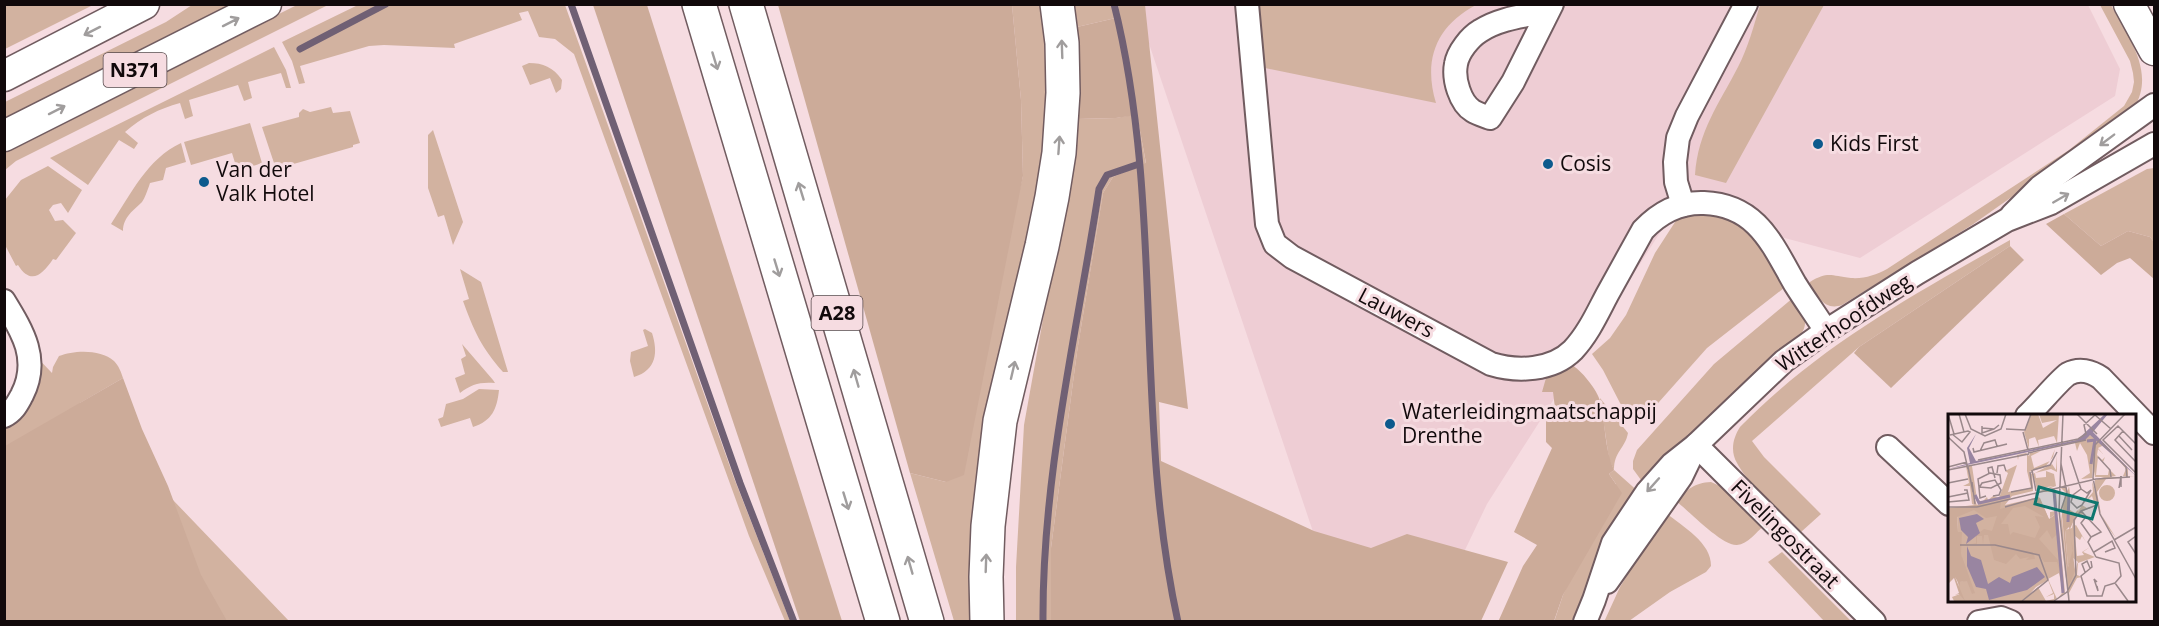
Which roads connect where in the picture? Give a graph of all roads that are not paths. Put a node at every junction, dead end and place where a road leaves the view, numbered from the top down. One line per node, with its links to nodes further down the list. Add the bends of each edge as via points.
1 (144, 4): 11 (main road, N371, one-way to 11)
2 (266, 4): 13 (main road, N371, one-way to 2)
3 (699, 4): 25 (highway, A28, one-way to 25)
4 (746, 4): 26 (highway, A28, one-way to 4)
5 (1057, 4): 27 (highway, one-way to 5, via 988,526 1000,421 1042,246 1059,153 1063,93)
6 (1247, 4): 15 (street, Lauwers, via 1267,224 1275,244 1292,257 1491,364 1525,370 1572,352 1586,334 1643,230 1663,212)
7 (1746, 4): 15 (street, via 1678,138 1676,182)
8 (2129, 4): 10 (main road)
9 (1550, 8): 9 (street, via 1490,118 1471,110 1456,84 1456,64 1467,43 1480,31 1506,19)
10 (2154, 50)
11 (4, 76)
12 (2154, 105): 16 (street, Witterhoofdweg, one-way to 16, via 2040,188)
13 (4, 136)
14 (2154, 144): 16 (street, Witterhoofdweg, one-way to 14, via 2051,203)
15 (1683, 205): 18 (street, Lauwers, via 1714,203 1742,212 1770,238)
16 (2007, 220): 18 (street, Witterhoofdweg)
17 (4, 302): 20 (street, via 28,349 31,365 28,382 13,411)
18 (1826, 331): 22 (street, Witterhoofdweg, via 1784,361)
19 (2029, 414): 21 (street, via 2068,374 2092,372)
20 (4, 416)
21 (2154, 433)
22 (1696, 445): 28 (street, Witterhoofdweg, via 1681,477 1594,600); 29 (street, Fivelingostraat)
23 (1888, 447): 24 (street)
24 (1947, 498)
25 (884, 621)
26 (927, 621)
27 (987, 621)
28 (1585, 621)
29 (1874, 621)

